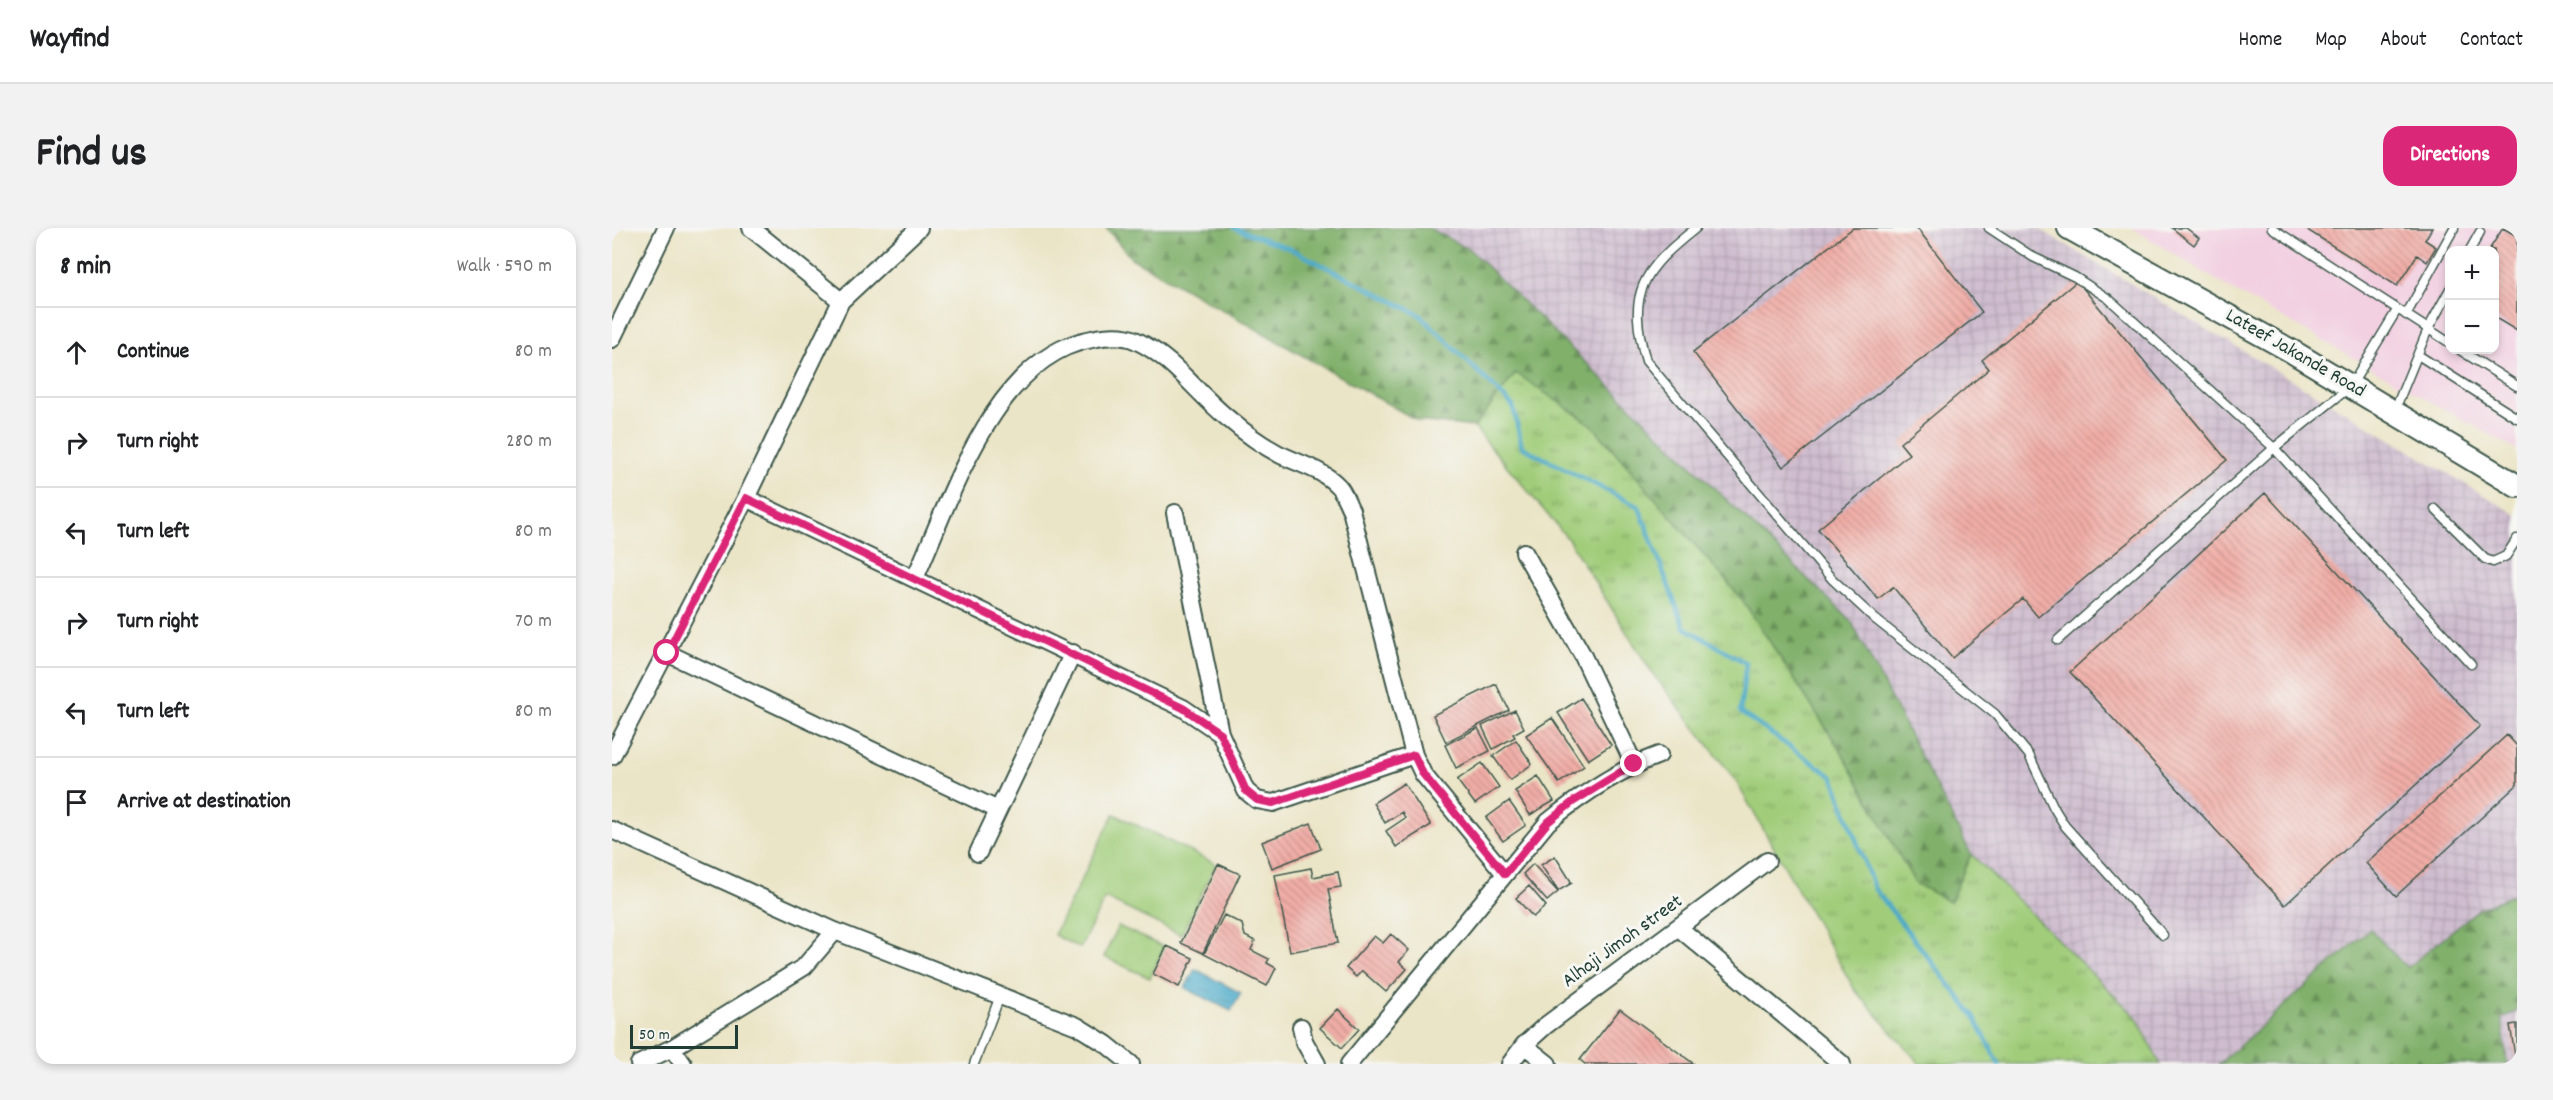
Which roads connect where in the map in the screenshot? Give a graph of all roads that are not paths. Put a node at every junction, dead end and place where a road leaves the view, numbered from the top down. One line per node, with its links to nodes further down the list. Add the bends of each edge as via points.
1 (666, 228): 16 (street)
2 (751, 228): 12 (street)
3 (919, 228): 12 (street)
4 (1696, 228): 48 (lane, via 1660,256 1643,283 1637,309 1646,361 1832,579 1875,619 1995,714 2029,755 2065,826)
5 (1989, 228): 24 (lane, via 2109,299)
6 (2069, 228): 20 (main road, Lateef Jakande Road)
7 (2272, 228): 13 (lane)
8 (2454, 228): 14 (lane)
9 (2480, 232): 10 (lane)
10 (2472, 246)
11 (2445, 298): 15 (lane)
12 (841, 301): 26 (street)
13 (2397, 310): 14 (lane); 20 (lane)
14 (2406, 315): 15 (lane)
15 (2428, 329): 17 (lane); 19 (lane)
16 (612, 339)
17 (2445, 340)
18 (2466, 354): 21 (lane)
19 (2418, 355): 22 (lane); 23 (lane)
20 (2351, 386): 22 (main road, Lateef Jakande Road); 24 (lane)
21 (2517, 386)
22 (2394, 412): 25 (main road, Lateef Jakande Road)
23 (2517, 418)
24 (2274, 448): 32 (lane); 35 (lane)
25 (2517, 486)
26 (746, 498): 31 (street); 33 (street)
27 (2435, 509): 29 (lane, via 2493,562 2506,556)
28 (1175, 513): 36 (street)
29 (2517, 539)
30 (1524, 552): 40 (street, via 1582,654)
31 (915, 578): 34 (street); 37 (street, via 981,432 1017,383 1053,353 1083,340 1110,336 1135,340 1165,358 1229,420 1277,453 1316,469 1339,486 1351,510)
32 (2058, 640)
33 (667, 653): 39 (street); 41 (street)
34 (1073, 653): 36 (street, via 1183,708); 41 (street)
35 (2471, 664)
36 (1220, 733): 37 (street, via 1246,791 1257,800 1273,803)
37 (1414, 755): 45 (street, via 1423,774)
38 (1659, 755): 40 (street)
39 (612, 756)
40 (1634, 764): 45 (street, via 1548,822)
41 (998, 810): 43 (street)
42 (612, 830): 47 (street)
43 (978, 853)
44 (1767, 861): 46 (street, Alhaji Jimoh street)
45 (1505, 874): 58 (street)
46 (1679, 928): 51 (street, Alhaji Jimoh street, via 1597,986); 61 (street)
47 (835, 931): 49 (street); 52 (street, via 804,967)
48 (2163, 935)
49 (1000, 996): 55 (lane); 56 (street, via 1077,1026)
50 (1301, 1027): 57 (street)
51 (1524, 1045): 59 (street, Alhaji Jimoh street); 60 (street)
52 (672, 1048): 53 (street); 54 (street)
53 (639, 1064)
54 (682, 1064)
55 (974, 1064)
56 (1131, 1064)
57 (1317, 1064)
58 (1348, 1064)
59 (1510, 1064)
60 (1548, 1064)
61 (1842, 1064)

